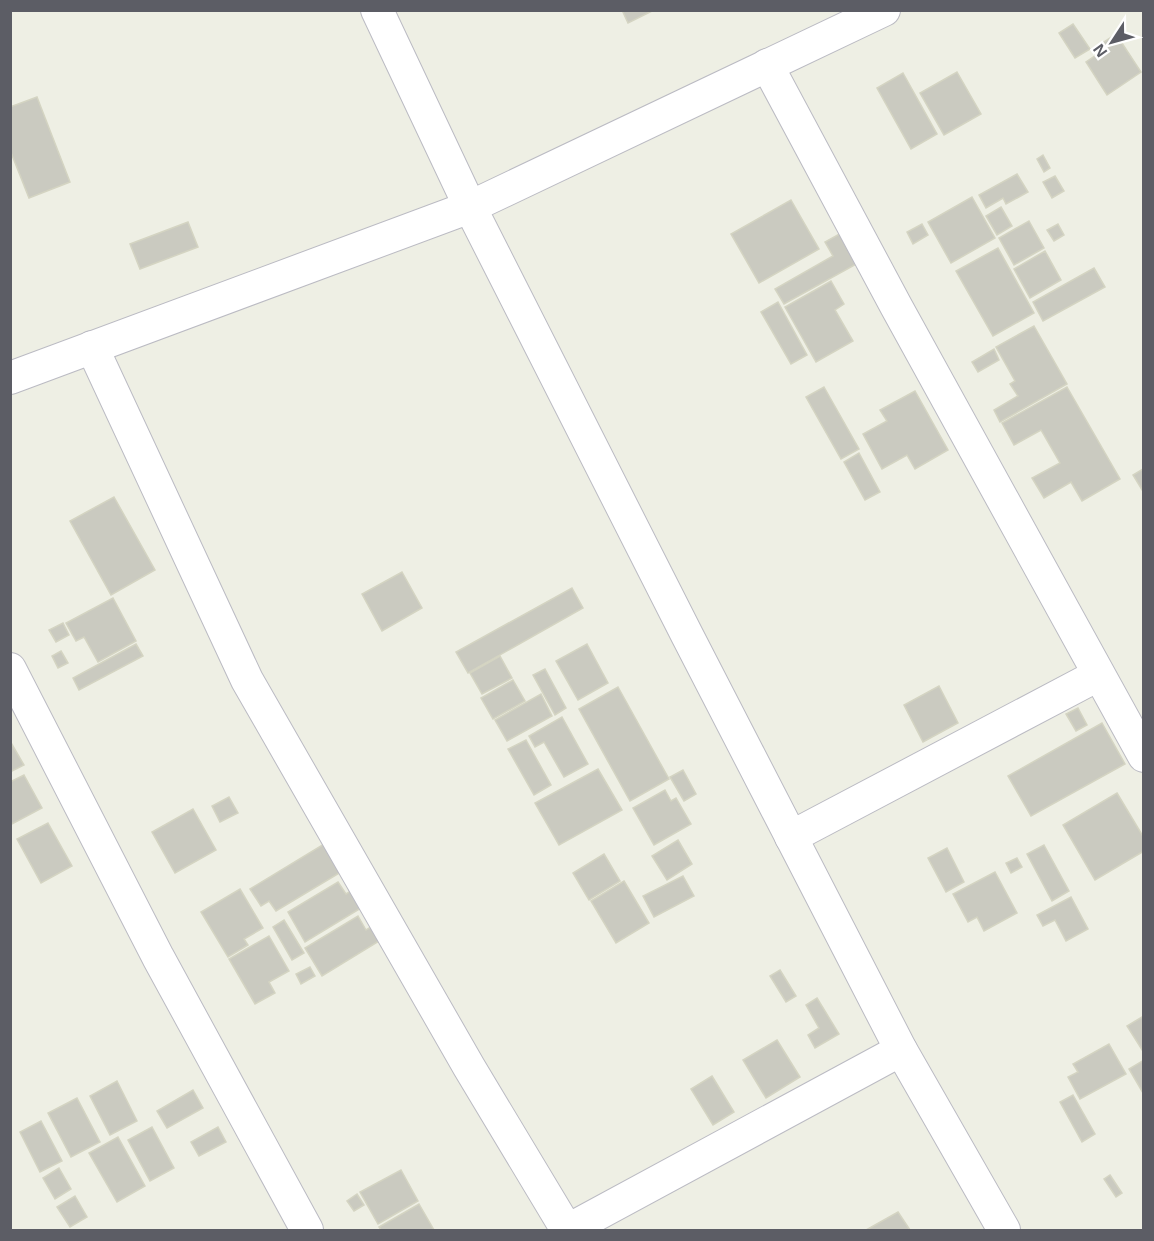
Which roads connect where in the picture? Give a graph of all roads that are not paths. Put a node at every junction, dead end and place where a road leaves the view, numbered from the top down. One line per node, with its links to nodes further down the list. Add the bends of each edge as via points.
1 (377, 10): 4 (street)
2 (884, 10): 3 (street)
3 (767, 65): 4 (street); 8 (street)
4 (470, 207): 5 (street); 10 (street)
5 (92, 347): 6 (street); 13 (street, via 247,680 468,1067)
6 (10, 378)
7 (10, 669): 12 (street, via 158,957)
8 (1098, 675): 9 (street); 10 (street)
9 (1143, 756)
10 (791, 837): 11 (street)
11 (901, 1050): 13 (street); 14 (street)
12 (307, 1230)
13 (567, 1230)
14 (1004, 1230)

